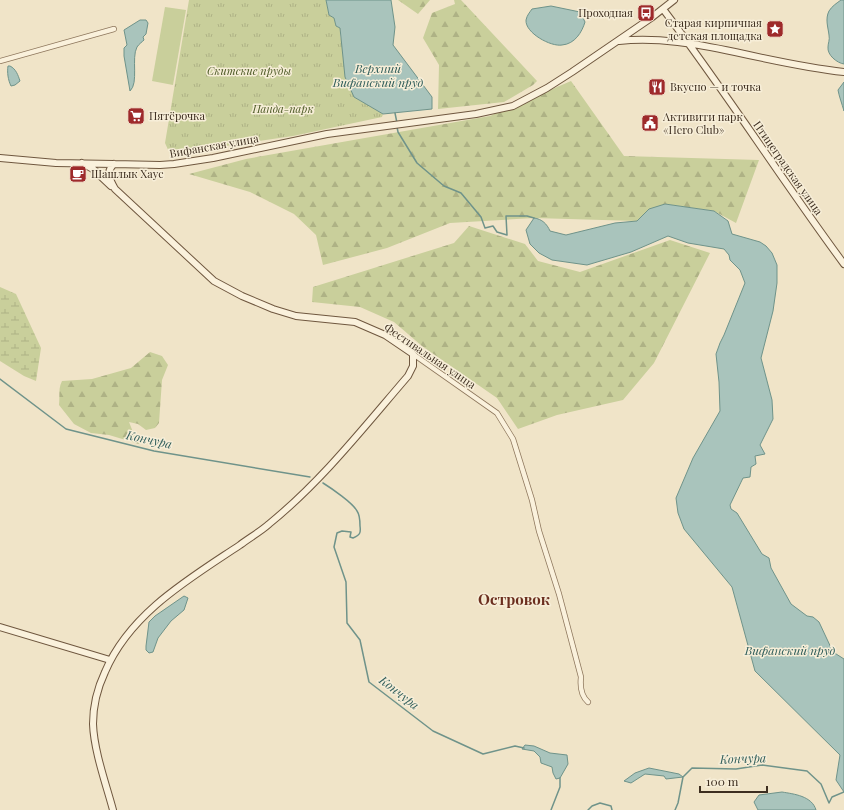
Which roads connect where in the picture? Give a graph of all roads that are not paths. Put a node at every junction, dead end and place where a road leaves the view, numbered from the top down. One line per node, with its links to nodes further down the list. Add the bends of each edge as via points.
1 (671, 1): 2 (main road, Вифанская улица)
2 (663, 9): 4 (main road, Вифанская улица); 5 (main road, Птицеградская улица)
3 (114, 29): 6 (street)
4 (618, 41): 5 (main road, via 634,39); 10 (main road, Вифанская улица, via 547,88 513,106 476,114 327,134 213,158 160,165)
5 (689, 43): 7 (main road); 12 (main road, Птицеградская улица)
6 (0, 61)
7 (844, 72)
8 (0, 158): 9 (main road, Вифанская улица)
9 (81, 163): 10 (main road, Вифанская улица); 11 (main road, via 93,169)
10 (114, 164): 11 (main road, Фестивальная улица, via 108,173)
11 (115, 189): 13 (main road, Фестивальная улица, via 214,281 248,299 296,316 355,322 385,335)
12 (844, 264)
13 (413, 354): 15 (main road, via 413,366 408,376 308,490 268,525 182,584 150,611); 16 (street, Фестивальная улица, via 497,413 513,439 559,594 581,677 580,686)
14 (0, 627): 15 (main road)
15 (110, 660): 17 (main road, via 96,695 93,726)
16 (588, 702)
17 (113, 810)

